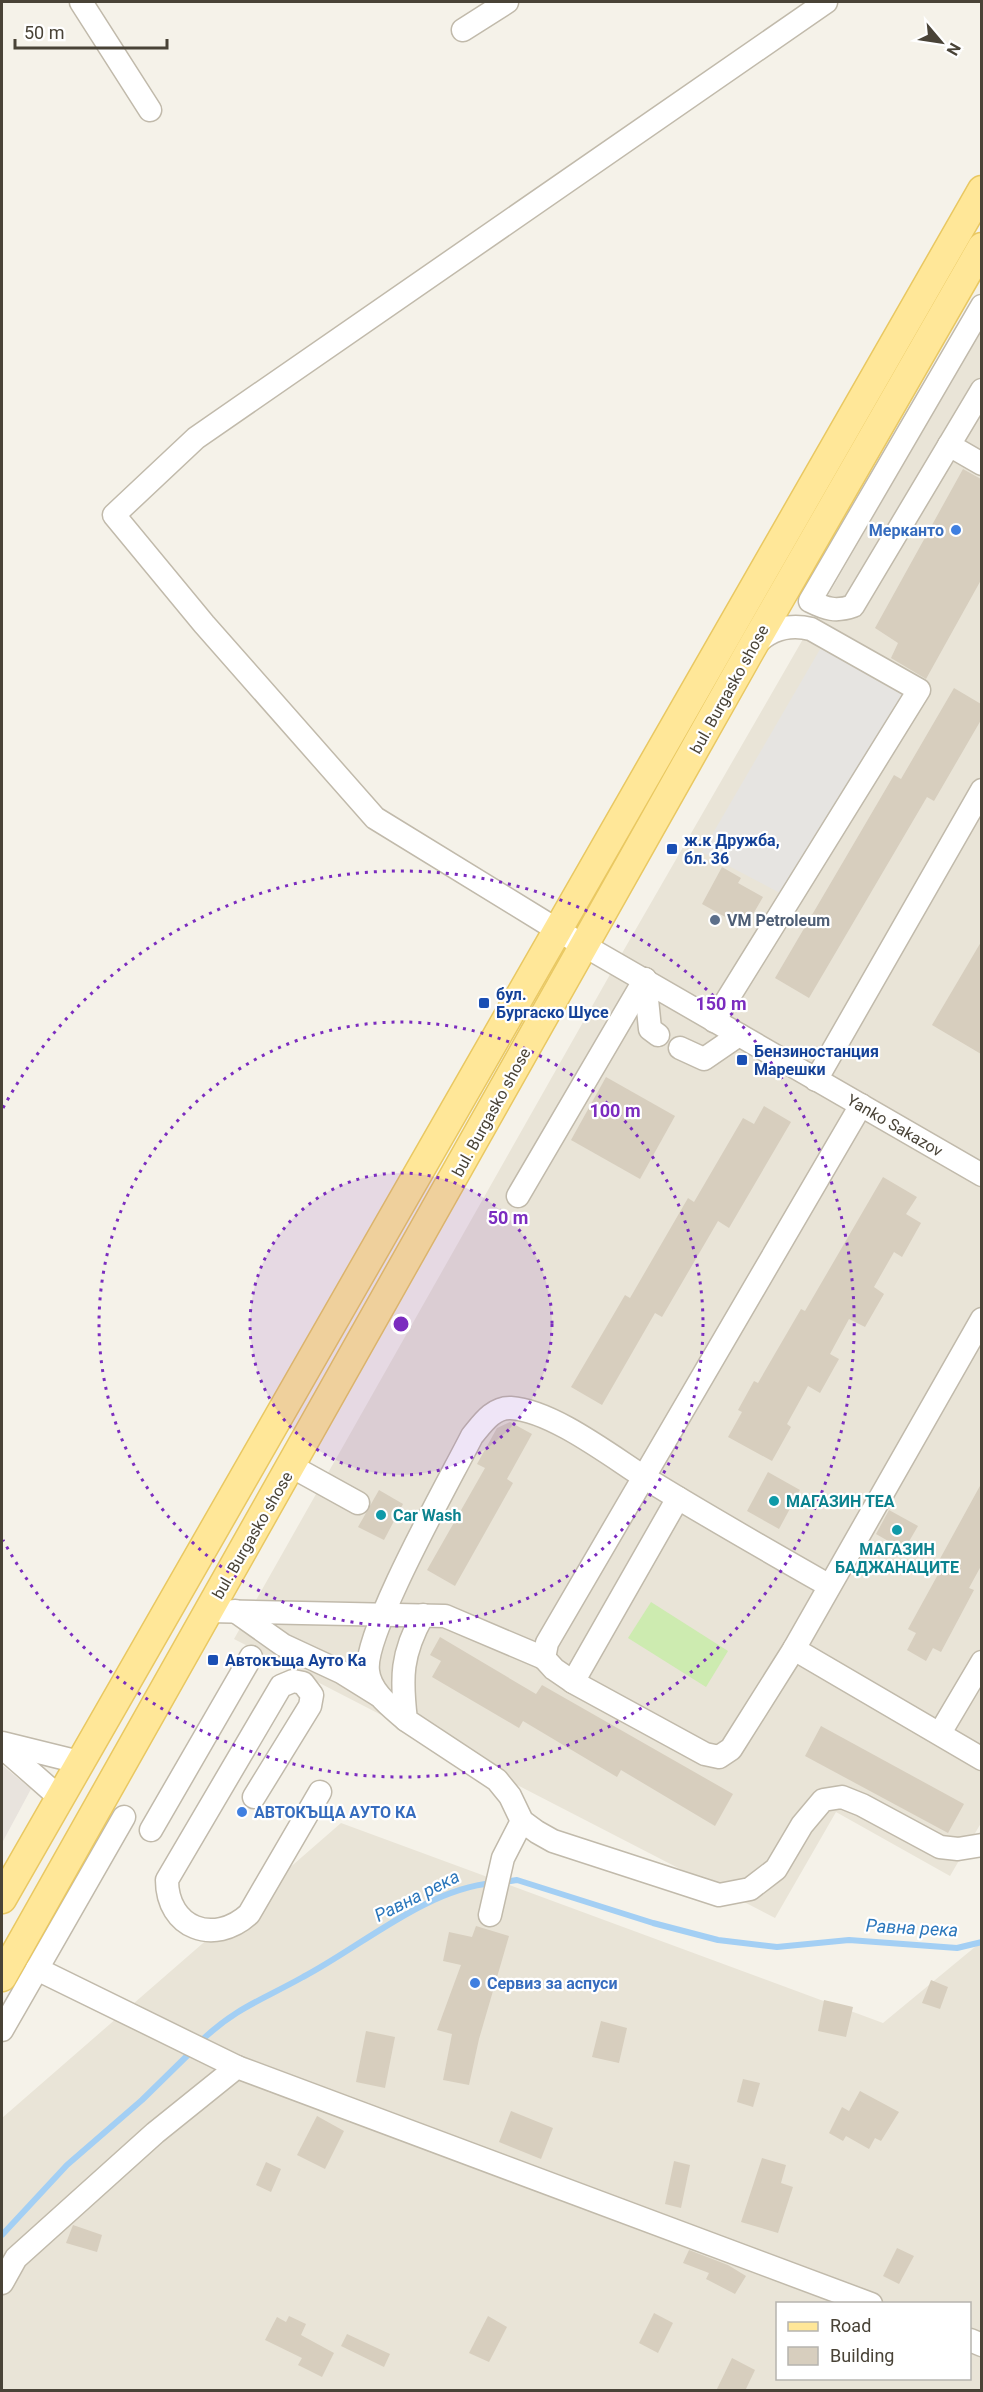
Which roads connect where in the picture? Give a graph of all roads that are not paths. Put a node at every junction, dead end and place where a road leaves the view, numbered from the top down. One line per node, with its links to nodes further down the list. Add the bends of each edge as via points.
1 (81, 2): 5 (street)
2 (507, 2): 4 (street)
3 (826, 2): 14 (street, Yanko Sakazov, via 196,438 114,515 375,818)
4 (463, 30)
5 (150, 110)
6 (981, 190): 14 (main road, bul. Burgasko shose)
7 (977, 264): 12 (main road, bul. Burgasko shose)
8 (981, 306): 10 (street, via 810,601 840,611 853,606)
9 (981, 392): 10 (street)
10 (949, 445): 11 (street)
11 (981, 464)
12 (750, 651): 15 (main road, bul. Burgasko shose); 17 (street, via 769,634 797,626 826,637 919,690)
13 (981, 790): 21 (street)
14 (559, 932): 15 (street, Yanko Sakazov); 44 (main road, bul. Burgasko shose)
15 (585, 946): 16 (street, Yanko Sakazov); 26 (main road, bul. Burgasko shose)
16 (645, 979): 17 (street, Yanko Sakazov); 18 (street, via 650,1029); 24 (street)
17 (714, 1021): 19 (street, Yanko Sakazov)
18 (658, 1035)
19 (739, 1035): 20 (street, via 704,1059); 21 (street, Yanko Sakazov)
20 (680, 1048)
21 (816, 1080): 22 (street, Yanko Sakazov)
22 (861, 1105): 23 (street, Yanko Sakazov); 27 (street)
23 (981, 1175)
24 (518, 1196)
25 (981, 1319): 30 (street)
26 (291, 1466): 29 (street); 31 (main road, bul. Burgasko shose)
27 (645, 1478): 28 (street); 32 (street, via 564,1427 529,1412 508,1408 489,1415 472,1436); 36 (street, via 547,1643)
28 (678, 1498): 30 (street); 38 (street)
29 (358, 1503)
30 (828, 1585): 34 (street)
31 (222, 1611): 32 (street); 39 (street); 48 (main road, bul. Burgasko shose)
32 (383, 1614): 33 (street); 39 (street, via 370,1648 368,1671)
33 (423, 1615): 36 (street, via 445,1616); 40 (street, via 403,1662)
34 (794, 1649): 38 (street, via 731,1749 719,1757 705,1754); 41 (street)
35 (251, 1657): 50 (street)
36 (544, 1658): 38 (street)
37 (981, 1662): 41 (street)
38 (573, 1682)
39 (378, 1695): 40 (street)
40 (406, 1720): 49 (street, via 497,1780)
41 (940, 1733): 43 (street)
42 (2, 1745): 44 (street); 46 (street)
43 (981, 1759)
44 (79, 1762): 46 (main road, bul. Burgasko shose)
45 (320, 1792): 52 (street, via 249,1914 239,1924 226,1929 199,1929 182,1919 170,1902 167,1880)
46 (59, 1797): 53 (main road, bul. Burgasko shose)
47 (254, 1797): 52 (street, via 310,1706 312,1695 303,1683 293,1681 281,1686)
48 (111, 1810): 50 (street); 55 (street); 56 (main road, bul. Burgasko shose)
49 (522, 1821): 51 (street, via 554,1842 719,1895 750,1889 776,1869 802,1825 824,1800 842,1797 862,1805 940,1847); 54 (street, via 503,1858)
50 (151, 1830): 52 (street)
51 (981, 1845)
52 (184, 1847)
53 (2, 1899)
54 (490, 1915)
55 (37, 1969): 57 (street); 58 (street)
56 (2, 1977)
57 (2, 2030)
58 (237, 2067): 59 (street, via 85,2195 16,2258); 60 (street)
59 (3, 2275)
60 (866, 2302)

